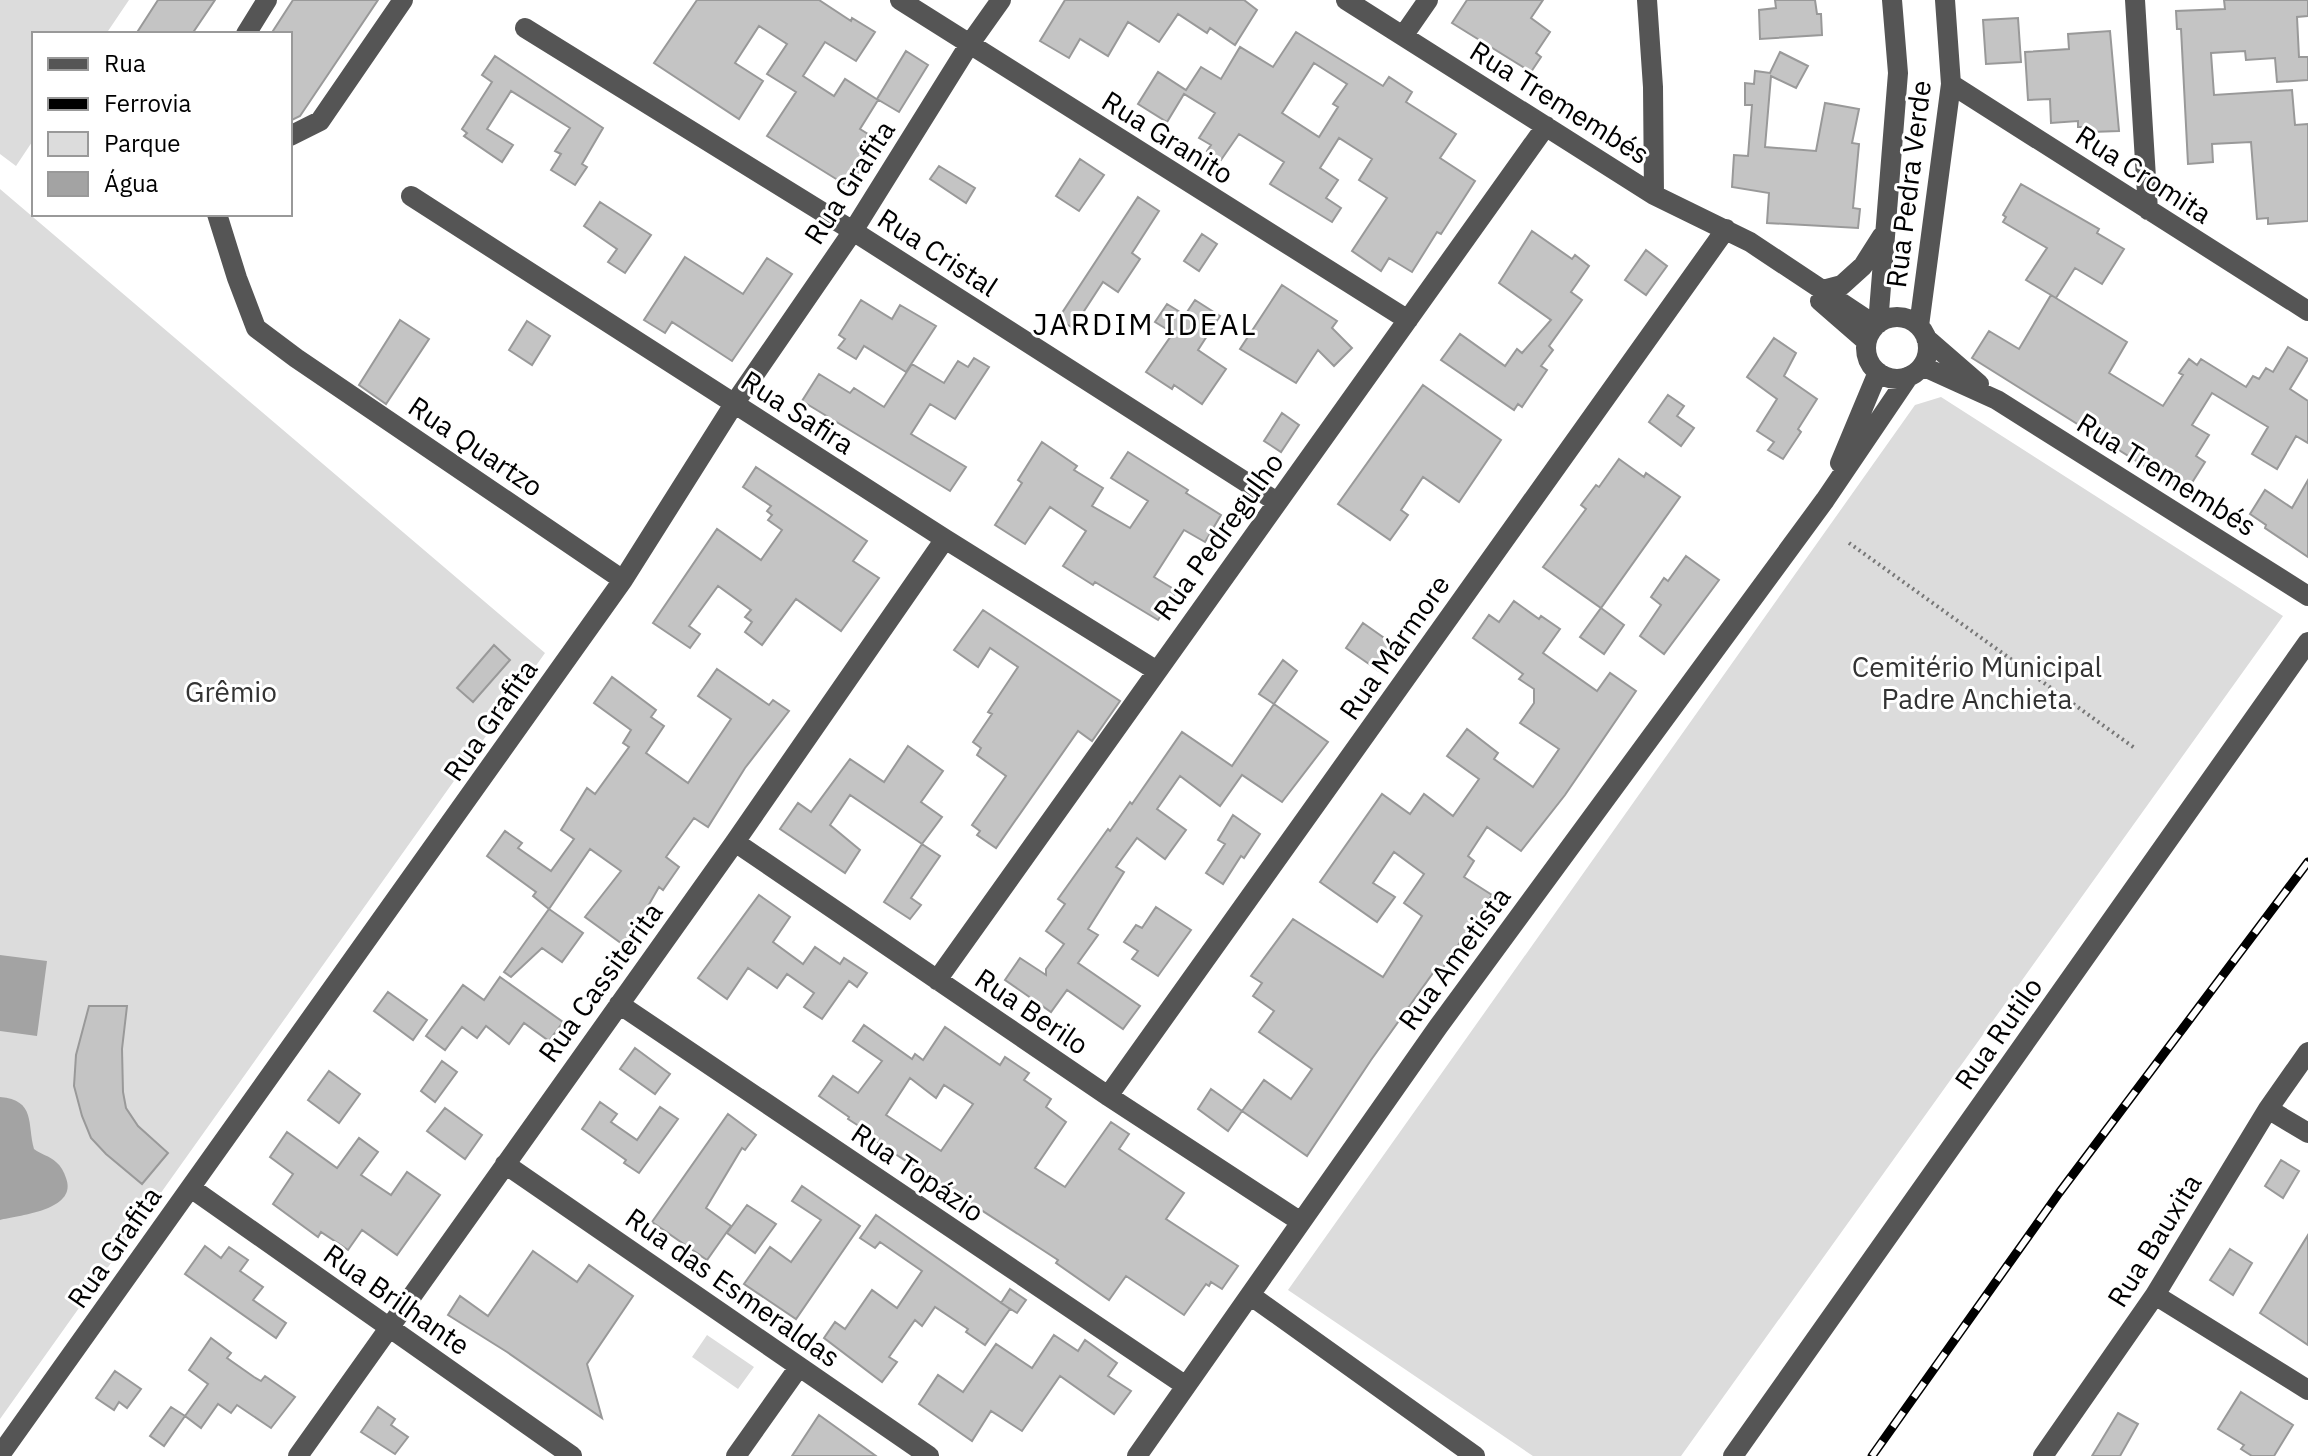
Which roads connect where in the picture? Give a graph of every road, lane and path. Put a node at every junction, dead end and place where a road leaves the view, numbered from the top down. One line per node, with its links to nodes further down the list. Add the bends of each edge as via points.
1 (267, 0): 12 (street)
2 (403, 0): 17 (street, via 320,121)
3 (900, 0): 14 (street, Rua Granito)
4 (1001, 0): 14 (street, Rua Grafita)
5 (1346, 0): 13 (street, Rua Tremembés)
6 (1428, 0): 13 (street)
7 (1647, 0): 18 (street)
8 (1892, 0): 24 (street, Rua Pedra Verde, via 1898,73)
9 (1945, 0): 15 (street, Rua Pedra Verde)
10 (2135, 0): 20 (street)
11 (525, 28): 23 (street, Rua Cristal)
12 (247, 32)
13 (1403, 36): 16 (street, Rua Tremembés)
14 (969, 45): 23 (street, Rua Grafita); 28 (street, Rua Granito)
15 (1951, 84): 20 (street, Rua Cromita); 30 (street, Rua Pedra Verde)
16 (1546, 126): 18 (street, Rua Tremembés); 28 (street, Rua Pedregulho)
17 (292, 135)
18 (1654, 195): 22 (street, Rua Tremembés)
19 (411, 196): 34 (street, Rua Safira)
20 (2148, 210): 27 (street, Rua Cromita)
21 (218, 216): 39 (street, Rua Quartzo, via 256,328)
22 (1726, 229): 25 (street, Rua Tremembés); 48 (street, Rua Mármore)
23 (853, 231): 34 (street, Rua Grafita); 36 (street, Rua Cristal)
24 (1884, 232): 26 (street, via 1863,266 1842,285); 29 (street, Rua Pedra Verde)
25 (1750, 242): 26 (street, Rua Tremembés); 29 (street, Rua Tremembés)
26 (1823, 290): 29 (street, Rua Tremembés)
27 (2308, 311)
28 (1408, 320): 36 (street, Rua Pedregulho)
29 (1873, 330): 30 (street, via 1892,317 1902,317); 32 (street, via 1867,358)
30 (1922, 332): 31 (street, via 1927,353); 33 (street, Rua Tremembés)
31 (1916, 371): 32 (street, via 1893,379); 33 (street, Rua Tremembés); 35 (street, Rua Ametista)
32 (1878, 372): 35 (street, Rua Ametista)
33 (1997, 400): 40 (street, Rua Tremembés)
34 (734, 404): 37 (street, Rua Safira); 39 (street, Rua Grafita)
35 (1825, 500): 53 (street, Rua Ametista)
36 (1277, 502): 42 (street, Rua Pedregulho)
37 (945, 539): 42 (street, Rua Safira); 44 (street, Rua Cassiterita)
38 (1849, 543): 43 (path)
39 (623, 580): 52 (street, Rua Grafita)
40 (2308, 596)
41 (2308, 642): 67 (street, Rua Rutilo)
42 (1157, 671): 45 (street, Rua Pedregulho)
43 (2136, 749)
44 (735, 842): 45 (street, Rua Berilo); 46 (street, Rua Cassiterita)
45 (937, 980): 48 (street, Rua Berilo)
46 (619, 1004): 51 (street, Rua Cassiterita); 58 (street, Rua Topázio)
47 (2308, 1052): 49 (street, Rua Bauxita)
48 (1108, 1096): 53 (street, Rua Berilo)
49 (2268, 1109): 50 (street); 55 (street, Rua Bauxita)
50 (2308, 1133)
51 (505, 1164): 56 (street, Rua Cassiterita); 57 (street, Rua das Esmeraldas)
52 (191, 1188): 56 (street, Rua Brilhante); 60 (street, Rua Grafita)
53 (1301, 1222): 54 (street, Rua Ametista)
54 (1250, 1295): 58 (street, Rua Ametista); 66 (street)
55 (2155, 1295): 59 (street); 68 (street, Rua Bauxita)
56 (388, 1328): 61 (street, Rua Cassiterita); 62 (street, Rua Brilhante)
57 (799, 1367): 63 (street); 64 (street, Rua das Esmeraldas)
58 (1186, 1386): 65 (street, Rua Ametista)
59 (2308, 1390)
60 (0, 1455)
61 (298, 1456)
62 (572, 1456)
63 (736, 1456)
64 (929, 1456)
65 (1137, 1456)
66 (1475, 1456)
67 (1733, 1456)
68 (2043, 1456)

